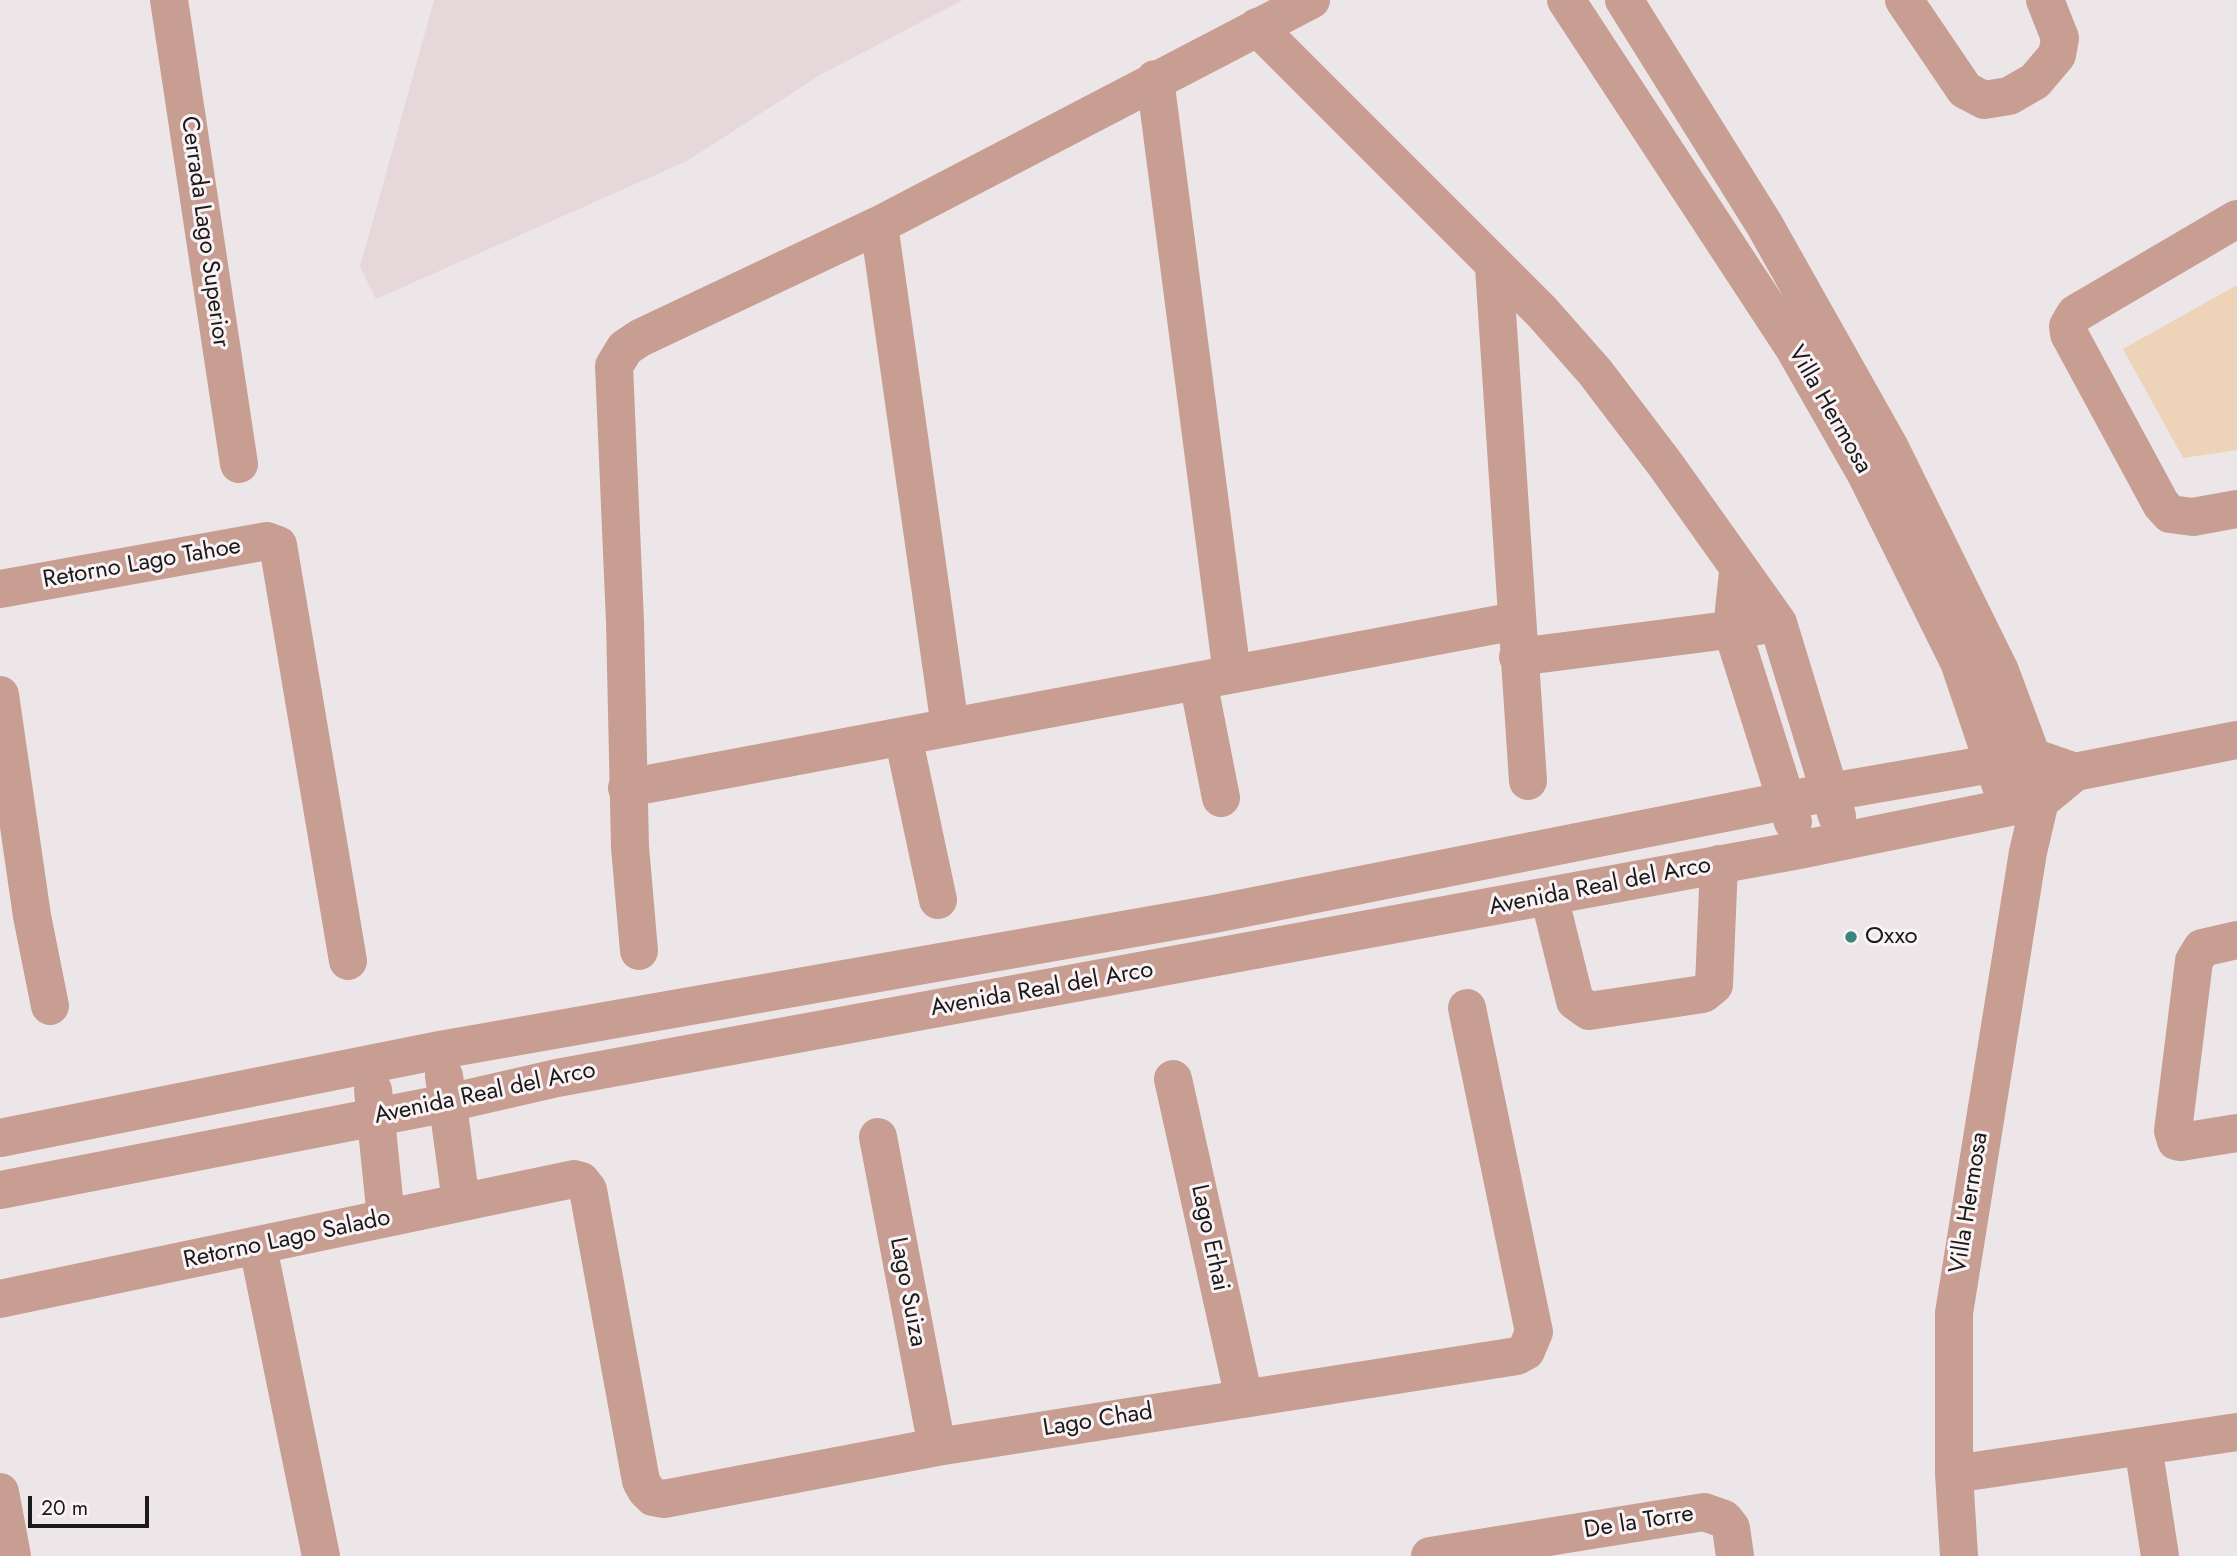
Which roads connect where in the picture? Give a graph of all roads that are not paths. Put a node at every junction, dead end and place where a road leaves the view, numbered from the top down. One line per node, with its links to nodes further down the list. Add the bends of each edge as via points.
1 (169, 0): 12 (street, Cerrada Lago Superior)
2 (1311, 0): 7 (street)
3 (1566, 0): 25 (street, Villa Hermosa, via 1731,248 1840,428 1959,662)
4 (1624, 0): 24 (street, Villa Hermosa, via 1763,224 1889,446 1994,659)
5 (1904, 0): 6 (street, via 1965,90 1984,100 2009,96 2035,81 2057,55 2060,38)
6 (2045, 0)
7 (1257, 27): 8 (street); 11 (street)
8 (1155, 79): 10 (street); 19 (street)
9 (2237, 219): 13 (street, via 2075,314 2068,326 2165,509 2182,518)
10 (879, 225): 21 (street); 28 (street, via 639,338 625,348 614,366)
11 (1494, 267): 14 (street, via 1595,372); 18 (street)
12 (239, 464)
13 (2237, 509)
14 (1738, 572): 16 (street); 17 (street)
15 (0, 589): 42 (street, Retorno Lago Tahoe, via 267,541 278,545)
16 (1778, 623): 17 (street); 29 (street)
17 (1732, 629): 18 (street); 31 (street)
18 (1517, 639): 19 (street); 27 (street)
19 (1215, 677): 21 (street); 30 (street)
20 (0, 695): 43 (street)
21 (950, 727): 22 (street)
22 (902, 736): 28 (street); 37 (street)
23 (2237, 740): 26 (street, Avenida Real del Arco)
24 (2032, 757): 25 (street, Avenida Real del Arco); 26 (street, Avenida Real del Arco); 32 (street, Villa Hermosa)
25 (1995, 764): 29 (street, Avenida Real del Arco); 32 (street, Villa Hermosa)
26 (2075, 772): 32 (street, Avenida Real del Arco)
27 (1528, 780)
28 (627, 788): 40 (street)
29 (1830, 792): 31 (street, Avenida Real del Arco); 33 (street)
30 (1222, 798)
31 (1787, 800): 34 (street); 38 (street, Avenida Real del Arco)
32 (2023, 804): 33 (street, Avenida Real del Arco); 63 (street, Villa Hermosa, via 2028,852 1956,1292)
33 (1843, 841): 34 (street, Avenida Real del Arco)
34 (1799, 850): 35 (street, Avenida Real del Arco)
35 (1719, 864): 36 (street, Avenida Real del Arco); 36 (street, via 1714,985 1703,995 1589,1011 1575,1001)
36 (1549, 896): 41 (street, Avenida Real del Arco)
37 (938, 900)
38 (1214, 914): 41 (street); 45 (street, Avenida Real del Arco)
39 (2237, 940): 51 (street, via 2202,947 2194,961 2173,1131 2181,1142)
40 (639, 951)
41 (1220, 958): 48 (street, Avenida Real del Arco, via 557,1078)
42 (348, 961)
43 (50, 1006)
44 (1467, 1008): 59 (street, Lago Chad, via 1534,1332 1532,1343 1517,1356)
45 (440, 1050): 46 (street, Avenida Real del Arco); 48 (street)
46 (370, 1064): 49 (street); 50 (street, Avenida Real del Arco)
47 (1173, 1079): 59 (street, Lago Erhai)
48 (448, 1103): 49 (street, Avenida Real del Arco); 55 (street)
49 (376, 1117): 54 (street, Avenida Real del Arco); 56 (street)
50 (3, 1131): 54 (street)
51 (2237, 1133)
52 (878, 1137): 62 (street, Lago Suiza)
53 (574, 1179): 55 (street, Retorno Lago Salado); 62 (street, Lago Chad, via 588,1190 642,1480 653,1497 664,1499)
54 (16, 1186)
55 (461, 1202): 56 (street, Retorno Lago Salado)
56 (386, 1218): 57 (street, Retorno Lago Salado)
57 (258, 1247): 58 (street, Retorno Lago Salado); 66 (street)
58 (0, 1299)
59 (1244, 1398): 62 (street, Lago Chad)
60 (2237, 1432): 61 (street)
61 (2143, 1446): 63 (street); 70 (street)
62 (937, 1447)
63 (1954, 1474): 69 (street, Villa Hermosa)
64 (0, 1493): 65 (street)
65 (12, 1556)
66 (321, 1556)
67 (1430, 1556): 68 (street, De la Torre, via 1704,1512 1724,1519 1731,1528)
68 (1735, 1556)
69 (1959, 1556)
70 (2160, 1556)

